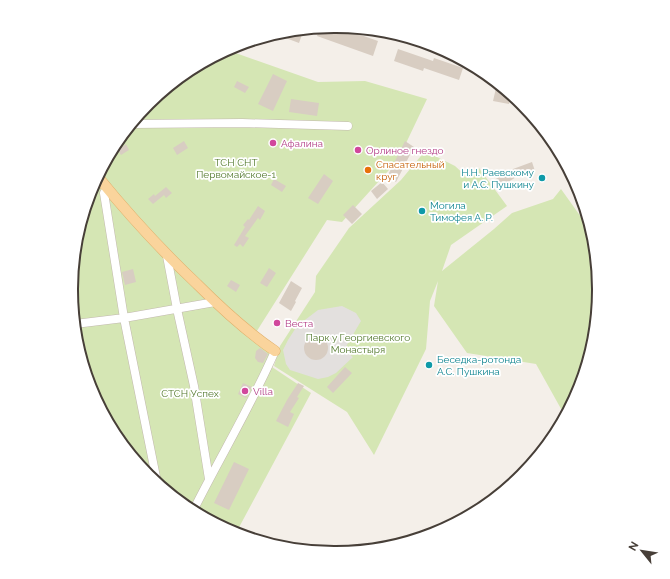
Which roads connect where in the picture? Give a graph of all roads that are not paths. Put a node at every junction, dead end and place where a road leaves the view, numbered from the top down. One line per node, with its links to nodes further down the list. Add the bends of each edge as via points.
1 (139, 124): 2 (street)
2 (348, 126)
3 (102, 182): 4 (main road)
4 (107, 188): 5 (main road); 8 (street, via 104,193)
5 (168, 256): 6 (main road); 7 (street)
6 (214, 302): 7 (street); 10 (main road)
7 (177, 309): 8 (street); 12 (street, via 194,386)
8 (124, 318): 9 (street); 11 (street)
9 (81, 323)
10 (275, 351): 12 (street, via 258,390)
11 (153, 470)
12 (209, 478): 13 (street)
13 (196, 505)

